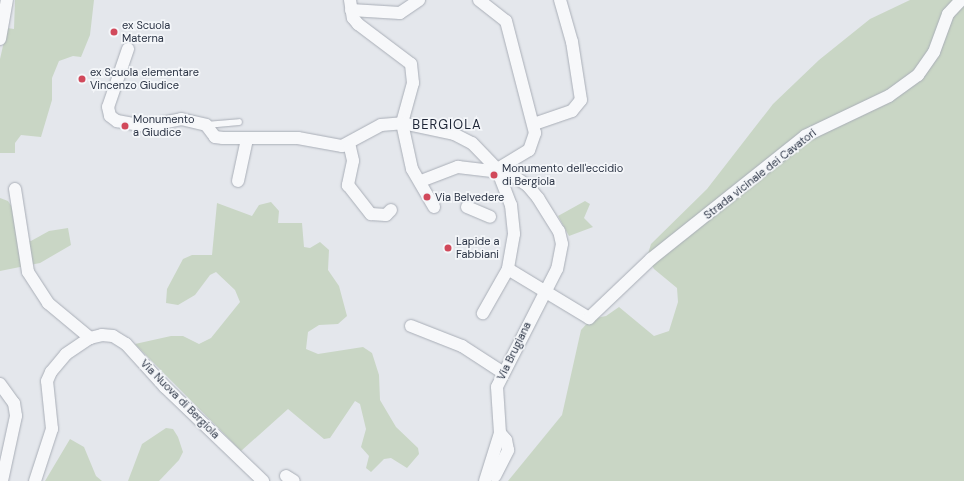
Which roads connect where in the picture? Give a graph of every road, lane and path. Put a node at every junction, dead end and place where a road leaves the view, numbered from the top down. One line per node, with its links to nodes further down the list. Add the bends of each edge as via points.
1 (7, 0): 9 (street)
2 (419, 0): 7 (street, via 400,13)
3 (479, 0): 14 (street, via 506,21)
4 (560, 0): 14 (street, via 572,42 581,100 572,111)
5 (951, 0): 8 (lane)
6 (961, 0): 8 (street, Strada vicinale dei Cavatori)
7 (351, 5): 12 (street, via 358,24 411,64 413,83)
8 (948, 14): 26 (street, Strada vicinale dei Cavatori, via 934,52 918,75 889,96 805,136 651,259 589,318)
9 (0, 39)
10 (128, 49): 13 (street, via 108,107 110,116 146,126 172,118)
11 (239, 122): 13 (lane)
12 (402, 123): 16 (street, Via Brugiana, via 381,125); 17 (street, Via Brugiana, via 466,139); 19 (street, via 412,169)
13 (206, 124): 15 (street, via 215,137)
14 (534, 124): 17 (street, via 535,138 529,150)
15 (247, 139): 16 (street, via 298,138 342,146); 18 (street)
16 (349, 143): 23 (street, via 352,162 348,185 372,214 386,215)
17 (497, 169): 19 (street, Via Brugiana, via 452,168); 25 (street, Via Brugiana, via 512,211 514,246); 26 (street, Via Brugiana, via 528,186 559,231 561,256)
18 (238, 181)
19 (420, 181): 21 (street)
20 (15, 189): 29 (street, via 28,272 48,304)
21 (434, 207)
22 (467, 207): 24 (street)
23 (391, 210)
24 (490, 217)
25 (508, 269): 26 (street); 27 (street, Via Brugiana)
26 (543, 293): 30 (street, Via Brugiana)
27 (483, 313)
28 (411, 326): 30 (street, via 462,346)
29 (90, 338): 34 (street, Via Nuova di Bergiola, via 66,354 47,381 52,429); 35 (street, Via Nuova di Bergiola, via 113,336 126,344 165,387)
30 (502, 372): 32 (street, Via Brugiana, via 495,402)
31 (0, 384): 33 (street, via 10,396 16,416)
32 (500, 433): 36 (street, Via Brugiana); 37 (street, via 506,440 508,450)
33 (2, 481)
34 (35, 481)
35 (263, 481)
36 (485, 481)
37 (493, 481)

